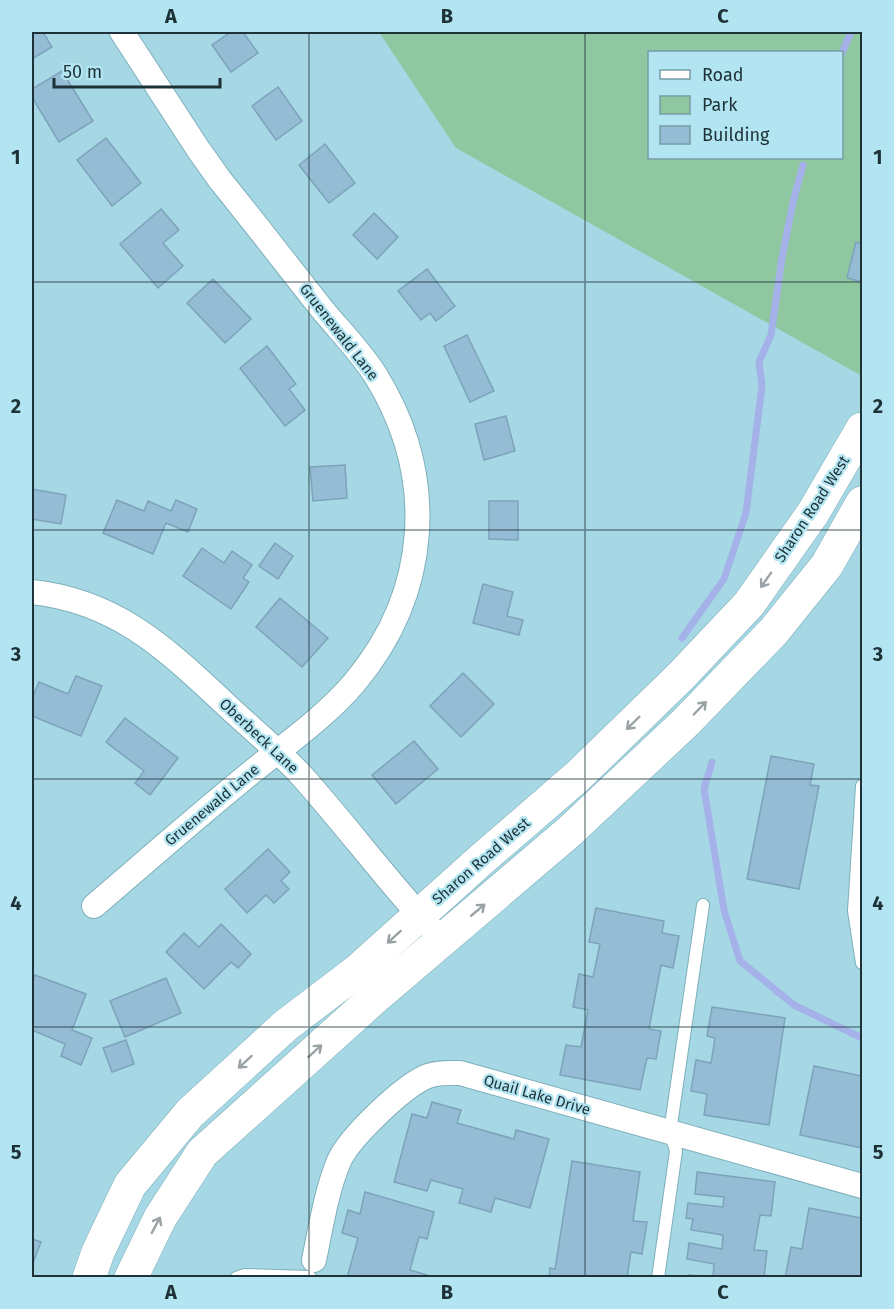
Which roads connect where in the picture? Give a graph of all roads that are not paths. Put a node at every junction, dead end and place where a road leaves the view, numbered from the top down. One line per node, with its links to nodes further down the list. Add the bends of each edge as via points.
1 (122, 32): 5 (street, Gruenewald Lane, via 215,172 375,375 400,425 413,468 418,510 416,550 407,591 392,628 354,684)
2 (860, 440): 10 (main road, Sharon Road West, one-way to 10, via 749,604 578,776)
3 (862, 503): 11 (main road, one-way to 3, via 570,831 702,706 774,631 827,565)
4 (32, 592): 5 (street, Oberbeck Lane, via 106,611 140,630 172,654)
5 (276, 751): 9 (street, Gruenewald Lane); 10 (street, Oberbeck Lane)
6 (862, 786): 8 (lane)
7 (703, 905): 13 (lane)
8 (859, 905): 12 (lane)
9 (94, 906)
10 (419, 915): 11 (street, Oberbeck Lane); 16 (main road, Sharon Road West, one-way to 16, via 356,972 285,1026 190,1113 130,1185)
11 (442, 940): 17 (main road, one-way to 11, via 160,1218 202,1153)
12 (862, 963)
13 (670, 1132): 14 (street, Quail Lake Drive); 15 (street, Quail Lake Drive, via 460,1073 429,1075 413,1083 346,1148 331,1185); 19 (lane, via 676,1151)
14 (862, 1186)
15 (311, 1271): 18 (lane)
16 (89, 1278)
17 (131, 1278)
18 (236, 1278)
19 (658, 1278)

